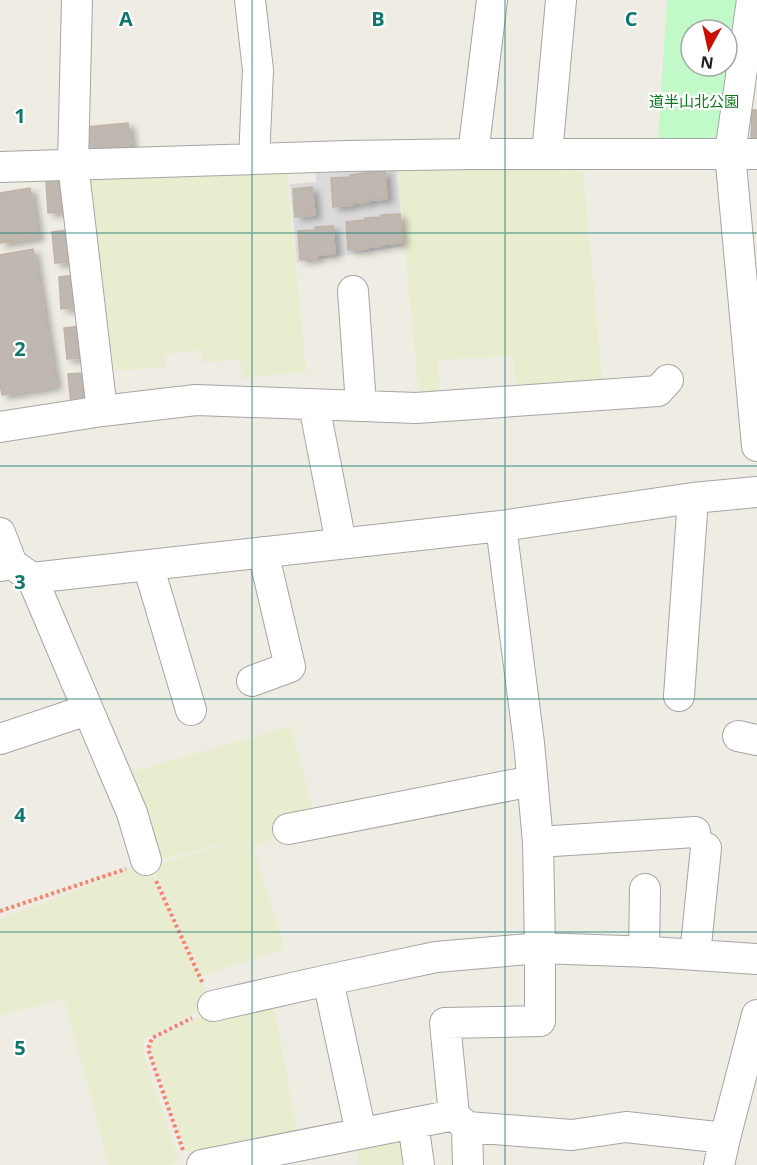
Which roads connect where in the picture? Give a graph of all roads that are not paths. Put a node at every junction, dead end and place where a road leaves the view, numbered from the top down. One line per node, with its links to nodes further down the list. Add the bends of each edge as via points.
1 (77, 0): 10 (street)
2 (250, 0): 9 (street, via 258,70)
3 (492, 0): 7 (street)
4 (561, 0): 8 (street)
5 (753, 4): 6 (street)
6 (743, 153): 8 (street); 12 (street)
7 (474, 154): 8 (street); 9 (street)
8 (548, 154)
9 (254, 159): 10 (street)
10 (73, 164): 11 (street); 18 (street)
11 (0, 167)
12 (747, 227): 14 (street)
13 (353, 291): 17 (street)
14 (752, 329): 20 (street)
15 (668, 380): 17 (street, via 658,391 416,408)
16 (314, 405): 17 (street); 18 (street, via 196,400); 25 (street)
17 (361, 405)
18 (102, 411): 19 (street)
19 (0, 428)
20 (757, 446)
21 (757, 492): 22 (street)
22 (693, 498): 23 (street); 30 (street)
23 (501, 526): 25 (street); 34 (street)
24 (0, 533): 28 (street)
25 (341, 543): 26 (street)
26 (263, 552): 27 (street); 29 (street, via 290,667)
27 (148, 565): 28 (street); 32 (street)
28 (15, 569): 31 (street)
29 (252, 681)
30 (679, 696)
31 (87, 710): 33 (street); 37 (street, via 132,813)
32 (191, 710)
33 (0, 739)
34 (532, 781): 35 (street); 36 (street)
35 (288, 829)
36 (538, 842): 39 (street); 41 (street, via 700,840)
37 (146, 860)
38 (645, 889): 40 (street)
39 (540, 948): 40 (street); 43 (street, via 436,957); 47 (street, via 540,1021 445,1023)
40 (644, 952): 41 (street)
41 (694, 955): 42 (street)
42 (757, 959)
43 (328, 980): 44 (street); 49 (street)
44 (213, 1006)
45 (757, 1015): 46 (street)
46 (752, 1056): 50 (street)
47 (460, 1121): 48 (street); 50 (street, via 572,1135 626,1127); 54 (street)
48 (413, 1123): 49 (street); 53 (street)
49 (361, 1133): 51 (street)
50 (722, 1152)
51 (298, 1155): 52 (street)
52 (194, 1160)
53 (419, 1165)
54 (468, 1165)

